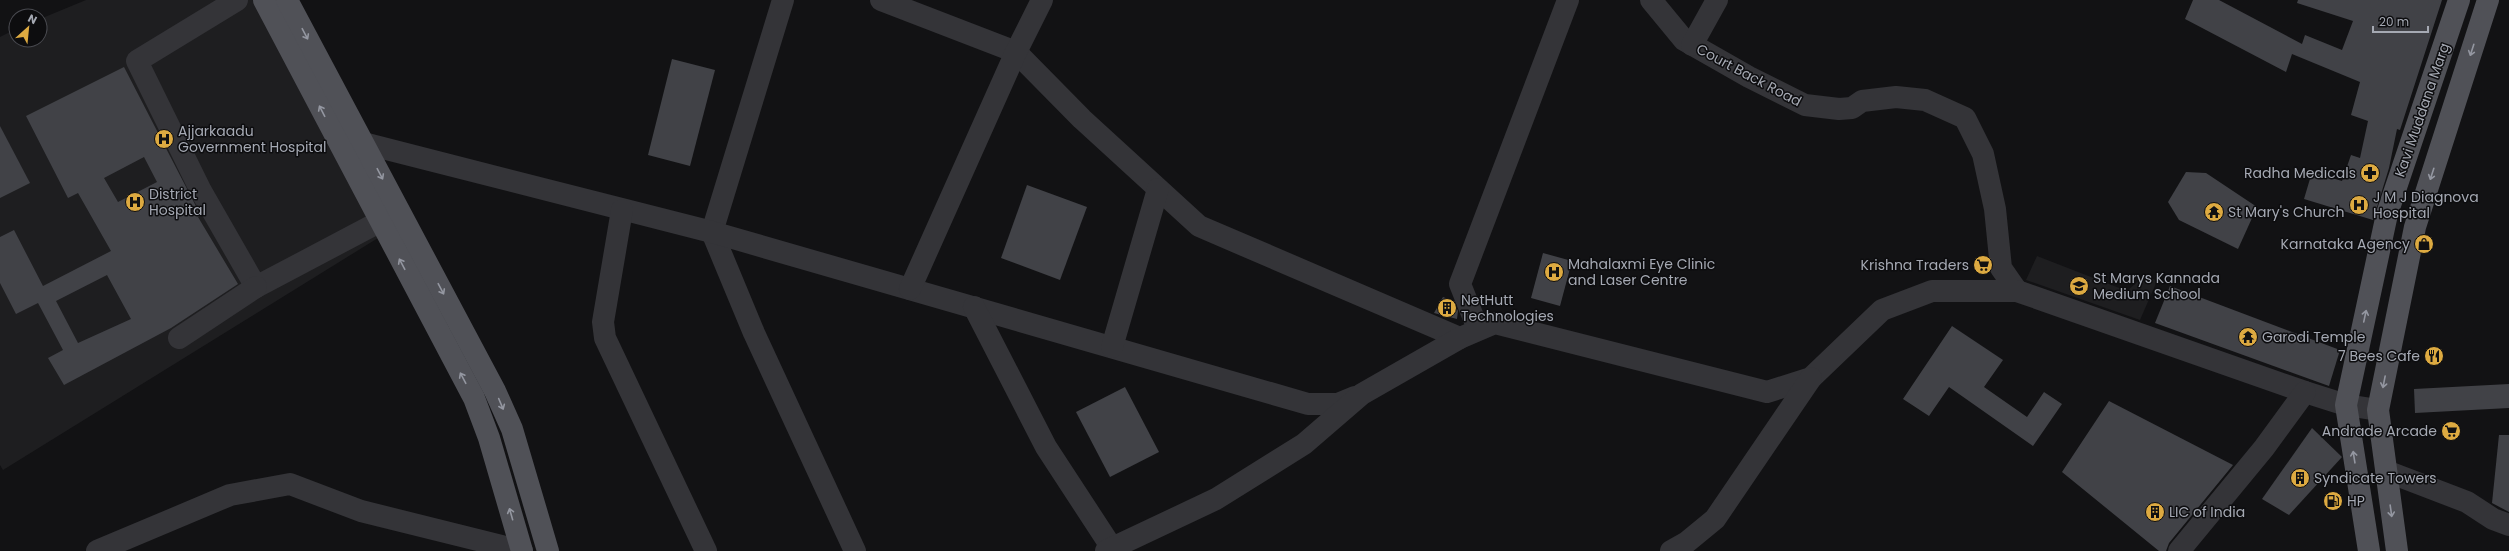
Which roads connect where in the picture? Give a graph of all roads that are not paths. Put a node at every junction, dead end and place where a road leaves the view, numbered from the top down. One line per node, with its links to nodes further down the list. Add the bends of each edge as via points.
1 (237, 0): 20 (street, via 137,61 201,191)
2 (264, 0): 15 (main road, one-way to 2)
3 (287, 0): 14 (main road, one-way to 14)
4 (783, 0): 19 (street)
5 (881, 0): 13 (street)
6 (1042, 0): 13 (street)
7 (1568, 0): 24 (street, via 1460,284)
8 (1651, 0): 12 (street, Court Back Road, via 1684,40)
9 (1717, 0): 12 (street)
10 (2459, 0): 30 (main road, Kavi Muddana Marg, one-way to 10, via 2387,214)
11 (2488, 0): 31 (main road, Kavi Muddana Marg, one-way to 31, via 2415,227)
12 (1692, 44): 22 (street, Court Back Road, via 1805,105 1852,108 1862,101 1896,97 1925,100 1965,118 1983,154 1995,209 2001,268)
13 (1016, 52): 16 (street, via 1082,119); 21 (street)
14 (363, 143): 15 (street); 17 (street); 37 (main road, one-way to 37, via 495,391 512,429)
15 (341, 150): 18 (main road)
16 (1158, 189): 24 (street, via 1199,226); 26 (street)
17 (622, 210): 19 (street); 38 (street, via 603,322 605,338)
18 (379, 222): 20 (street); 36 (main road, one-way to 18, via 474,398)
19 (712, 232): 21 (street); 39 (street, via 754,333)
20 (256, 287): 25 (street)
21 (910, 289): 23 (street)
22 (2017, 291): 27 (street, via 1932,291 1882,310); 28 (street)
23 (974, 308): 26 (street); 34 (street, via 1046,447)
24 (1469, 334): 27 (street, via 1495,323 1767,392); 29 (street)
25 (179, 338)
26 (1112, 347): 29 (street, via 1308,404 1338,404)
27 (1811, 378): 40 (street, via 1715,519 1688,542)
28 (2305, 392): 30 (street); 41 (street, via 2264,448)
29 (1362, 394): 34 (street, via 1304,444 1216,499)
30 (2346, 405): 31 (street); 42 (main road, Kavi Muddana Marg, one-way to 30)
31 (2378, 410): 32 (main road, Kavi Muddana Marg)
32 (2386, 471): 33 (street, via 2467,502 2493,519); 43 (main road, Kavi Muddana Marg, one-way to 43)
33 (2509, 525)
34 (1109, 550)
35 (97, 551): 36 (street, via 230,495 290,484 361,511)
36 (522, 551)
37 (548, 551)
38 (706, 551)
39 (855, 551)
40 (1671, 551)
41 (2179, 551)
42 (2369, 551)
43 (2397, 551)

